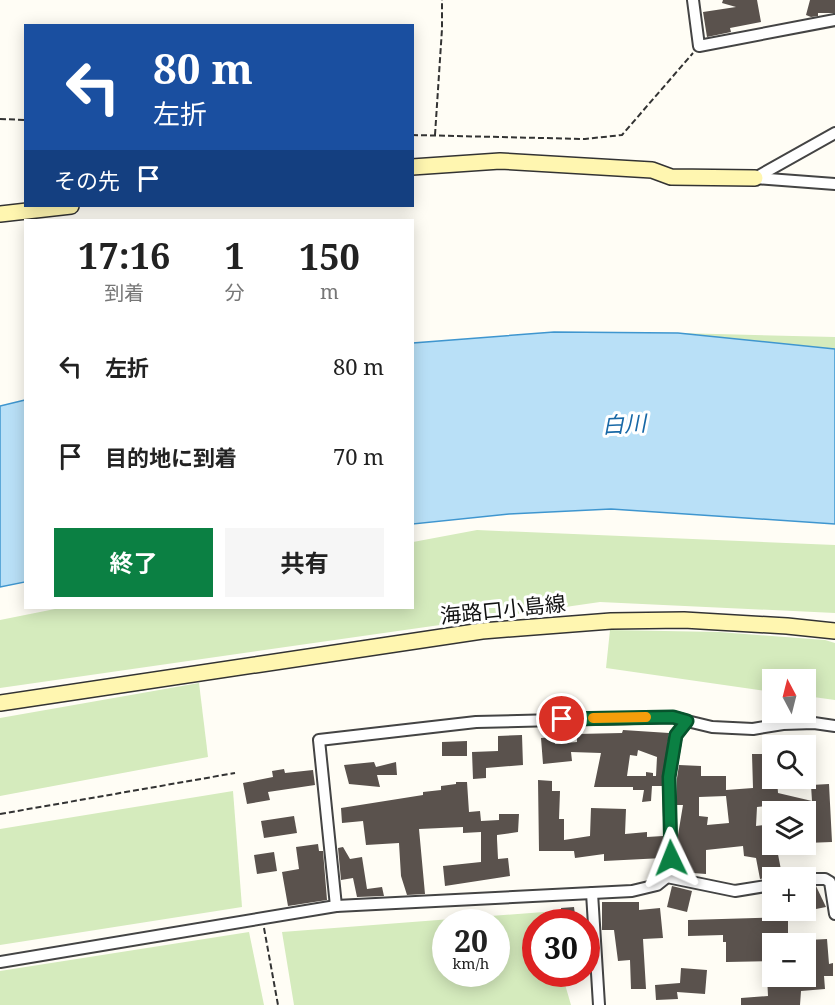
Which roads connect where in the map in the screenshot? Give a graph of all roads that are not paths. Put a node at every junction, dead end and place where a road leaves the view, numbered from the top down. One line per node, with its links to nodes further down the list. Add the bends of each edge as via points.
1 (693, 0): 2 (street, via 699,46)
2 (835, 20)
3 (835, 134): 5 (street)
4 (414, 167): 5 (main road, via 500,161 652,170 671,177)
5 (755, 178): 6 (street)
6 (835, 184)
7 (62, 207): 8 (main road)
8 (0, 214)
9 (835, 631): 10 (main road, 海路口小島線, via 684,620 482,631)
10 (0, 703)
11 (687, 721): 12 (street, via 753,729 783,724); 13 (street, via 676,735 669,777 671,858); 17 (street, via 673,717 476,722 319,740)
12 (835, 726)
13 (667, 878): 15 (street, via 735,891); 16 (street, via 657,885 632,891)
14 (816, 879): 18 (street, via 830,882)
15 (762, 887)
16 (592, 893): 17 (street); 20 (street)
17 (336, 906): 19 (street)
18 (835, 914)
19 (0, 962)
20 (599, 1005)

